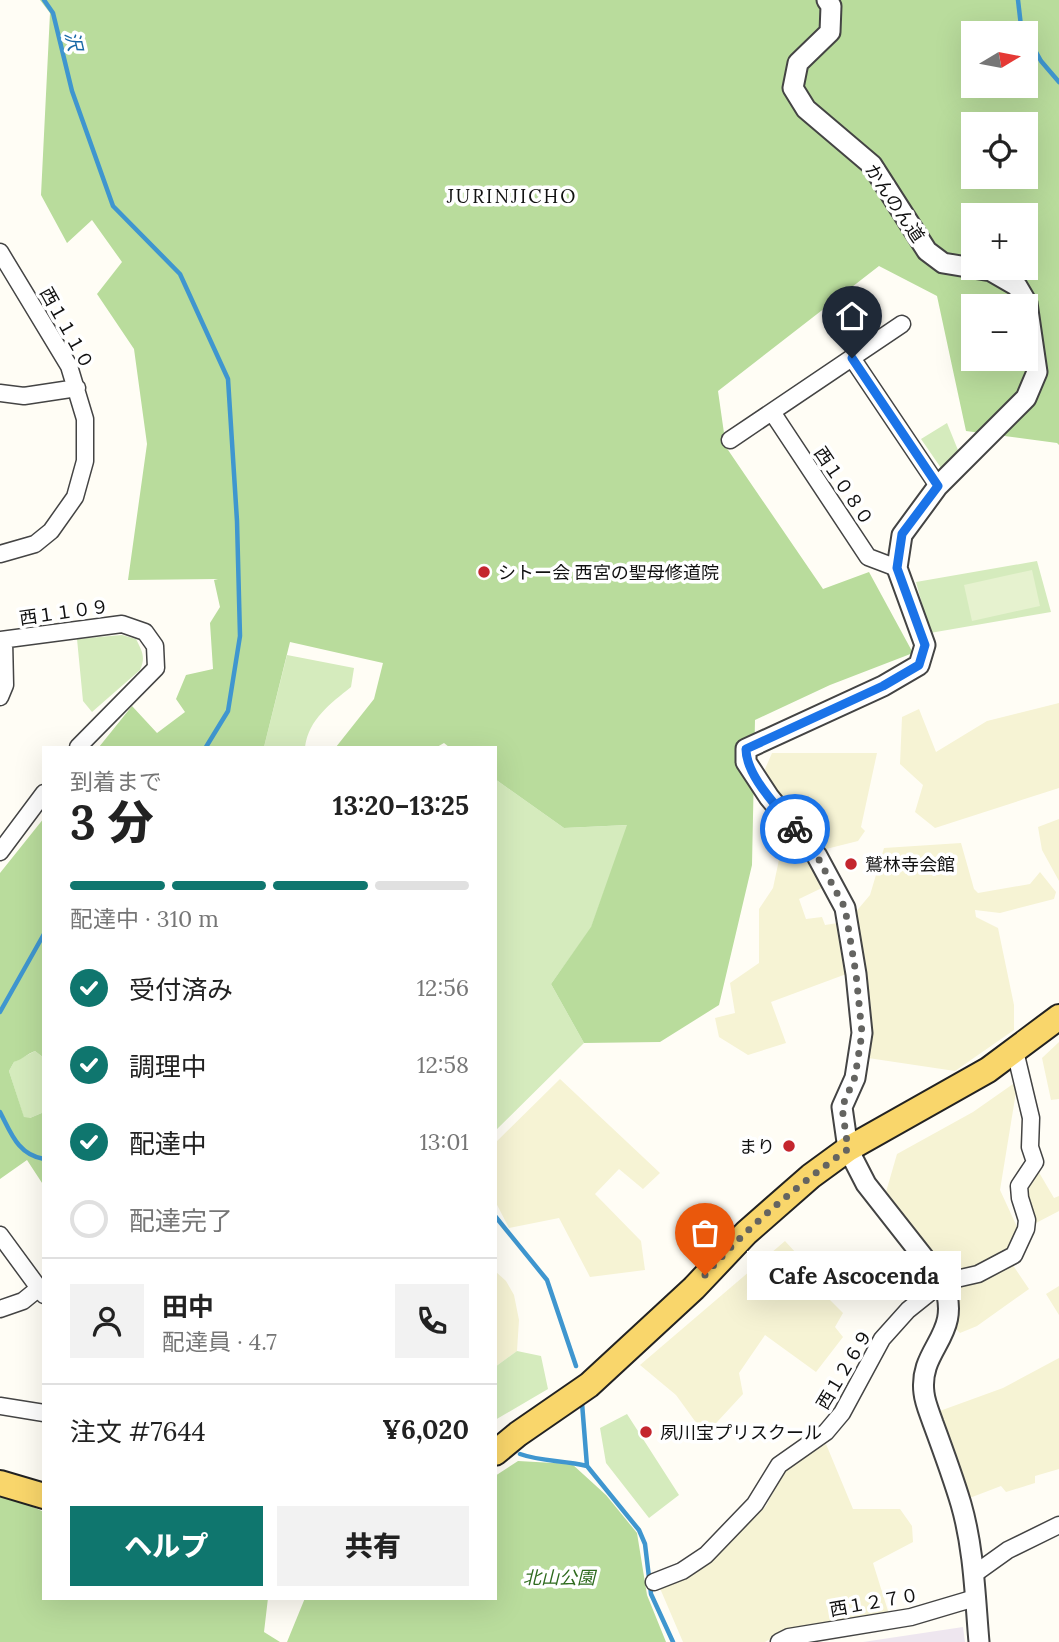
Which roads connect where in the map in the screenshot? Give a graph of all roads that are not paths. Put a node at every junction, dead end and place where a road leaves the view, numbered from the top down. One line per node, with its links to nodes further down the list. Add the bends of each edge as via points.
1 (827, 0): 9 (street, かんのん道, via 830,32 797,63 793,88 806,109 873,165 927,251 943,263 991,271 1017,286 1027,303 1037,372 1026,398)
2 (0, 252): 5 (street, 西１１１０, via 69,366)
3 (902, 324): 4 (street)
4 (852, 358): 7 (street); 9 (street)
5 (77, 388): 6 (street, via 24,396); 10 (street, 西１１１０, via 85,419 85,461 75,497 51,531 34,544)
6 (0, 393)
7 (772, 412): 8 (street); 11 (street, 西１０８０, via 869,557)
8 (730, 440)
9 (938, 486): 11 (street, かんのん道, via 902,534)
10 (0, 554)
11 (897, 568): 19 (street, かんのん道, via 925,645 919,665 746,749 746,762 817,856 845,908 862,1033 855,1077 842,1107)
12 (2, 640): 13 (street, via 5,685); 14 (street, 西１１０９, via 122,624 145,632 155,646 156,668)
13 (0, 697)
14 (79, 746)
15 (42, 796): 16 (street)
16 (0, 852)
17 (1059, 1017): 18 (main road)
18 (1015, 1051): 19 (main road); 21 (street, via 1031,1118 1030,1147 1035,1162 1019,1186 1026,1229 1014,1255 978,1274)
19 (848, 1149): 21 (street, via 866,1184); 26 (main road, via 746,1233 589,1385)
20 (0, 1234): 22 (street)
21 (943, 1282): 32 (street, via 949,1297 948,1317 924,1373 923,1394 961,1504); 33 (street, 西１２６９, via 882,1339 842,1413 826,1432 779,1465 755,1504 706,1555)
22 (42, 1292): 23 (street)
23 (0, 1309)
24 (0, 1406): 25 (street)
25 (42, 1413)
26 (518, 1434): 27 (main road); 28 (main road)
27 (497, 1443)
28 (497, 1451)
29 (0, 1483): 30 (main road)
30 (42, 1495)
31 (1059, 1525): 32 (street, via 1008,1550)
32 (972, 1575): 34 (street)
33 (654, 1582)
34 (975, 1598): 35 (street, 西１２７０, via 911,1617); 36 (street)
35 (779, 1642)
36 (979, 1642)

